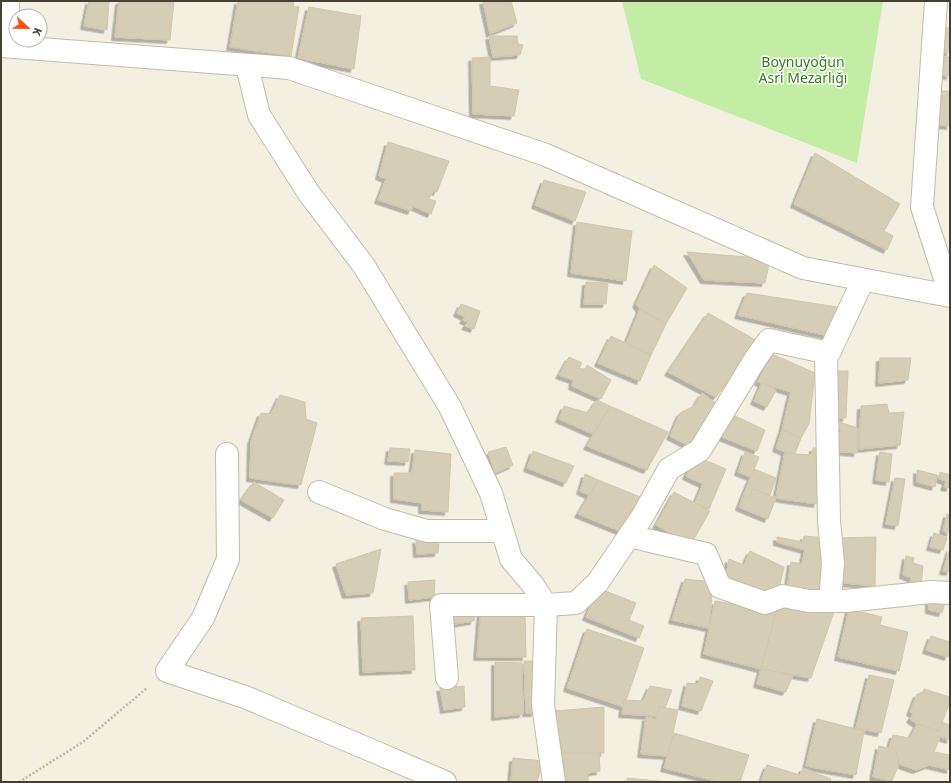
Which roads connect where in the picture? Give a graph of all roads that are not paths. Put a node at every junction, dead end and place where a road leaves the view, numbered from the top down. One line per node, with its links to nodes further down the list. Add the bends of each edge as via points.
1 (8, 1): 3 (street)
2 (936, 1): 6 (street, via 922,207)
3 (4, 46): 4 (street)
4 (247, 66): 5 (street, via 289,68 546,155 803,268); 10 (street, via 260,115 308,192 364,266 450,407 491,493)
5 (862, 280): 6 (street); 7 (street, via 829,353)
6 (950, 295)
7 (826, 352): 11 (street, via 769,340 700,450 669,469); 13 (street, via 829,520 833,563)
8 (227, 454): 16 (street, via 228,559 202,618 167,671 244,698)
9 (320, 492): 10 (street, via 385,519 427,531)
10 (502, 531): 14 (street, via 511,559)
11 (629, 536): 13 (street, via 706,554 720,587 765,603 783,596 809,601); 14 (street, via 598,582 576,603)
12 (950, 593): 13 (street, via 931,592 854,601)
13 (830, 601)
14 (546, 605): 15 (street, via 441,605); 17 (street, via 543,705)
15 (448, 678)
16 (445, 782)
17 (554, 782)

